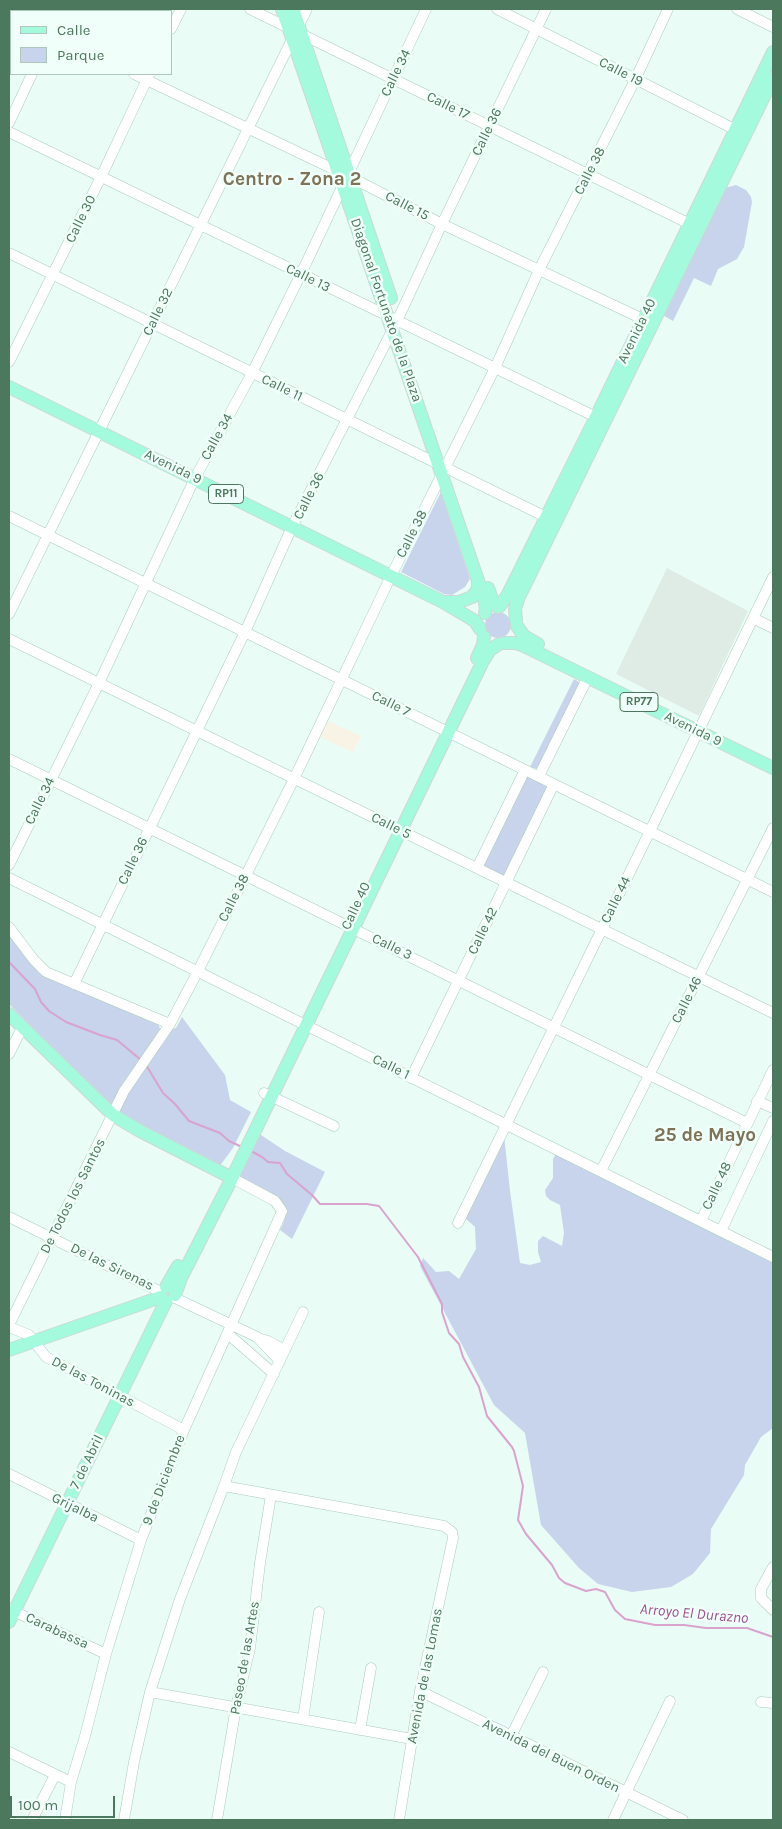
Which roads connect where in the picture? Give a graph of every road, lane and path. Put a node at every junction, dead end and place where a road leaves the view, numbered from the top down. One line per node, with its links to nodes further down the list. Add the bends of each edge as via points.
1 (181, 9): 11 (street)
2 (250, 9): 14 (street, Calle 17)
3 (282, 9): 14 (main road, Diagonal Fortunato de la Plaza)
4 (293, 9): 14 (main road, Diagonal Fortunato de la Plaza)
5 (307, 9): 14 (street, Calle 32)
6 (426, 9): 19 (street, Calle 34)
7 (496, 9): 13 (street, Calle 19)
8 (546, 9): 13 (street, Calle 36)
9 (668, 9): 20 (street, Calle 38)
10 (737, 9): 12 (street)
11 (172, 27)
12 (773, 27)
13 (536, 28): 20 (street, Calle 19); 22 (street, Calle 36)
14 (295, 31): 19 (street, Calle 17); 23 (street, Calle 32); 27 (main road, Diagonal Fortunato de la Plaza)
15 (773, 52): 25 (main road, Avenida 40)
16 (32, 75): 21 (street)
17 (148, 77): 23 (street, Calle 15); 28 (street, Calle 30)
18 (773, 78): 25 (main road, Avenida 40)
19 (393, 79): 22 (street, Calle 17); 27 (street, Calle 34)
20 (635, 80): 25 (street, Calle 19); 26 (street, Calle 38)
21 (9, 123)
22 (490, 126): 26 (street, Calle 17); 29 (street, Calle 36)
23 (248, 128): 27 (street, Calle 15); 30 (street, Calle 32)
24 (9, 132): 28 (street, Calle 13)
25 (741, 133): 31 (main road, Avenida 40)
26 (588, 174): 31 (street, Calle 17); 33 (street, Calle 38)
27 (345, 176): 29 (street, Calle 15); 34 (street, Calle 34); 36 (main road, Diagonal Fortunato de la Plaza)
28 (101, 177): 30 (street, Calle 13); 35 (street, Calle 30)
29 (442, 224): 33 (street, Calle 15); 36 (street, Calle 36)
30 (201, 226): 34 (street, Calle 13); 38 (street, Calle 32)
31 (695, 227): 37 (main road, Avenida 40)
32 (9, 253): 35 (street, Calle 11)
33 (539, 270): 37 (street, Calle 15); 40 (street, Calle 38)
34 (301, 274): 36 (street, Calle 13); 41 (street, Calle 34)
35 (53, 275): 38 (street, Calle 11); 39 (street, Calle 30)
36 (395, 321): 40 (street, Calle 13); 43 (street, Calle 36); 46 (main road, Diagonal Fortunato de la Plaza)
37 (647, 321): 44 (main road, Avenida 40)
38 (153, 324): 41 (street, Calle 11); 45 (street, Calle 32)
39 (9, 362)
40 (495, 368): 44 (street, Calle 13); 46 (street, Calle 38)
41 (252, 373): 43 (street, Calle 11); 47 (street, Calle 34)
42 (9, 387): 45 (main road, Avenida 9 / RP11)
43 (348, 420): 46 (street, Calle 11); 50 (street, Calle 36)
44 (599, 423): 49 (main road, Avenida 40)
45 (98, 431): 47 (main road, Avenida 9 / RP11); 51 (street, Calle 32)
46 (444, 468): 49 (street, Calle 11); 52 (street, Calle 38); 54 (main road, Diagonal Fortunato de la Plaza); 57 (main road, Diagonal Fortunato de la Plaza, via 488,590)
47 (195, 478): 50 (main road, Avenida 9 / RP11); 55 (street, Calle 34)
48 (9, 516): 51 (street, Calle 7)
49 (551, 520): 57 (main road, Avenida 40); 61 (main road, Avenida 40, via 515,604)
50 (292, 527): 52 (main road, Avenida 9 / RP11); 63 (street, Calle 36)
51 (48, 535): 55 (street, Calle 7); 58 (street, Calle 32)
52 (391, 576): 56 (main road, Avenida 9 / RP11); 68 (street, Calle 38)
53 (773, 577): 60 (street, Calle 44)
54 (478, 580): 56 (main road, via 477,591 470,598); 59 (main road, Diagonal Fortunato de la Plaza, via 486,608)
55 (145, 582): 63 (street, Calle 7); 69 (street, Calle 34)
56 (443, 602): 59 (main road, Avenida 9 / RP11, via 480,616); 64 (main road, Avenida 9 / RP11, via 475,621)
57 (499, 607): 59 (main road); 61 (main road, via 508,610)
58 (9, 614)
59 (484, 614): 64 (main road, via 480,622)
60 (753, 618): 62 (street); 70 (street, Calle 44)
61 (517, 623): 66 (main road, via 513,637); 70 (main road, Avenida 9 / RP77, via 520,633 528,640)
62 (773, 628)
63 (245, 632): 68 (street, Calle 7); 72 (street, Calle 36)
64 (482, 633): 66 (main road, RP11, via 488,642); 71 (main road, Calle 40, via 483,645)
65 (9, 639): 69 (street, Calle 5)
66 (502, 644): 67 (main road, Avenida 9 / RP77, via 524,646); 71 (main road, Calle 40, via 490,650)
67 (588, 677): 70 (main road, Avenida 9 / RP77); 77 (street)
68 (341, 680): 71 (street, Calle 7); 78 (street, Calle 38)
69 (99, 683): 72 (street, Calle 5); 79 (street, Calle 34)
70 (700, 727): 74 (main road, Avenida 9 / RP77); 75 (main road, Avenida 9 / RP77); 84 (street, Calle 44)
71 (445, 730): 76 (street, Calle 7); 83 (main road, Calle 40)
72 (196, 731): 78 (street, Calle 5); 81 (street, Calle 36)
73 (9, 759): 79 (street, Calle 3)
74 (773, 760)
75 (773, 768)
76 (525, 770): 77 (street, Calle 7); 86 (street)
77 (539, 776): 80 (street, Calle 7)
78 (294, 779): 83 (street, Calle 5); 87 (street, Calle 38)
79 (51, 780): 81 (street, Calle 3); 85 (street, Calle 34)
80 (554, 784): 84 (street, Calle 7); 90 (street, Calle 42)
81 (149, 828): 87 (street, Calle 3); 92 (street, Calle 36)
82 (773, 828): 89 (street, Calle 46)
83 (397, 829): 86 (street, Calle 5); 94 (main road, Calle 40)
84 (650, 831): 89 (street, Calle 7); 95 (street, Calle 44)
85 (9, 865)
86 (477, 868): 90 (street, Calle 5)
87 (245, 876): 94 (street, Calle 3); 96 (street, Calle 38)
88 (9, 878): 92 (street, Calle 1)
89 (748, 880): 91 (street, Calle 7); 97 (street, Calle 46)
90 (506, 883): 95 (street, Calle 5); 98 (street, Calle 42)
91 (773, 892)
92 (102, 924): 96 (street, Calle 1); 99 (street, Calle 36)
93 (9, 927): 99 (street, via 46,972)
94 (350, 927): 98 (street, Calle 3); 103 (main road, Calle 40)
95 (602, 930): 97 (street, Calle 5); 104 (street, Calle 44)
96 (198, 971): 102 (street, Calle 38); 103 (street, Calle 1)
97 (699, 977): 100 (street, Calle 5); 109 (street, Calle 46)
98 (458, 980): 104 (street, Calle 3); 110 (street, Calle 42)
99 (74, 984): 102 (street)
100 (773, 1013)
101 (9, 1014): 105 (main road)
102 (170, 1024): 107 (street, Calle 38)
103 (302, 1024): 110 (street, Calle 1); 111 (main road, Calle 40)
104 (554, 1027): 109 (street, Calle 3); 117 (street, Calle 44)
105 (22, 1028): 106 (street); 114 (main road)
106 (9, 1054)
107 (140, 1068): 114 (street, De Todos los Santos)
108 (773, 1070): 112 (street, Calle 48)
109 (650, 1074): 116 (street, Calle 3); 120 (street, Calle 46)
110 (411, 1078): 117 (street, Calle 1)
111 (268, 1094): 118 (street); 119 (main road, Calle 40)
112 (757, 1101): 113 (street); 116 (street, Calle 48)
113 (773, 1108)
114 (113, 1115): 121 (main road); 126 (street, De Todos los Santos)
115 (773, 1121): 125 (street)
116 (747, 1123): 123 (street, Calle 48)
117 (506, 1125): 120 (street, Calle 1); 124 (street, Calle 44)
118 (334, 1126)
119 (239, 1155): 121 (main road, 7 de Abril)
120 (601, 1172): 123 (street, Calle 1)
121 (228, 1176): 128 (main road, 7 de Abril, via 181,1278); 131 (street, 9 de Diciembre, via 275,1200 282,1211)
122 (9, 1216): 126 (street, De las Sirenas)
123 (701, 1221): 125 (street, Calle 1)
124 (458, 1222)
125 (721, 1231): 127 (street, Calle 1)
126 (51, 1237): 128 (street, De las Sirenas); 130 (street, De Todos los Santos)
127 (773, 1257)
128 (168, 1295): 131 (street, De las Sirenas); 133 (main road); 138 (main road, 7 de Abril)
129 (303, 1312): 135 (street)
130 (9, 1326): 133 (street, De las Toninas)
131 (230, 1330): 132 (street, De las Sirenas); 137 (street); 139 (street, 9 de Diciembre)
132 (261, 1339): 135 (street); 136 (street, De las Sirenas)
133 (35, 1341): 134 (main road); 138 (street, De las Toninas, via 46,1358)
134 (9, 1350)
135 (286, 1350): 136 (street)
136 (280, 1361): 137 (street)
137 (274, 1374): 141 (street, via 236,1452)
138 (120, 1396): 139 (street, De las Toninas); 143 (main road, 7 de Abril)
139 (184, 1430): 144 (street, 9 de Diciembre)
140 (9, 1474): 143 (street, Grijalba)
141 (224, 1486): 142 (street); 153 (street, via 180,1598)
142 (271, 1495): 152 (street, Avenida de las Lomas, via 444,1526 452,1532); 157 (street, Paseo de las Artes, via 250,1648)
143 (67, 1504): 144 (street, Grijalba); 148 (main road, 7 de Abril)
144 (141, 1540): 149 (street, 9 de Diciembre)
145 (773, 1567): 146 (street, via 761,1589 761,1598)
146 (773, 1610)
147 (319, 1612): 158 (street)
148 (10, 1614): 149 (street, Carabassa)
149 (106, 1654): 164 (street, 9 de Diciembre)
150 (371, 1668): 159 (street)
151 (543, 1672): 160 (street)
152 (420, 1691): 160 (street, Avenida del Buen Orden); 161 (street, Avenida de las Lomas)
153 (150, 1692): 157 (street); 168 (street)
154 (670, 1701): 165 (street)
155 (761, 1702): 156 (street)
156 (773, 1703)
157 (236, 1707): 158 (street); 169 (street, Paseo de las Artes)
158 (303, 1719): 159 (street)
159 (360, 1730): 161 (street)
160 (511, 1736): 165 (street, Avenida del Buen Orden)
161 (412, 1739): 170 (street, Avenida de las Lomas)
162 (9, 1752): 163 (street)
163 (54, 1775): 164 (street); 166 (street)
164 (71, 1782): 167 (street, 9 de Diciembre)
165 (626, 1792): 171 (street); 172 (street, Avenida del Buen Orden)
166 (32, 1820)
167 (65, 1820)
168 (124, 1820)
169 (217, 1820)
170 (399, 1820)
171 (613, 1820)
172 (683, 1820)

